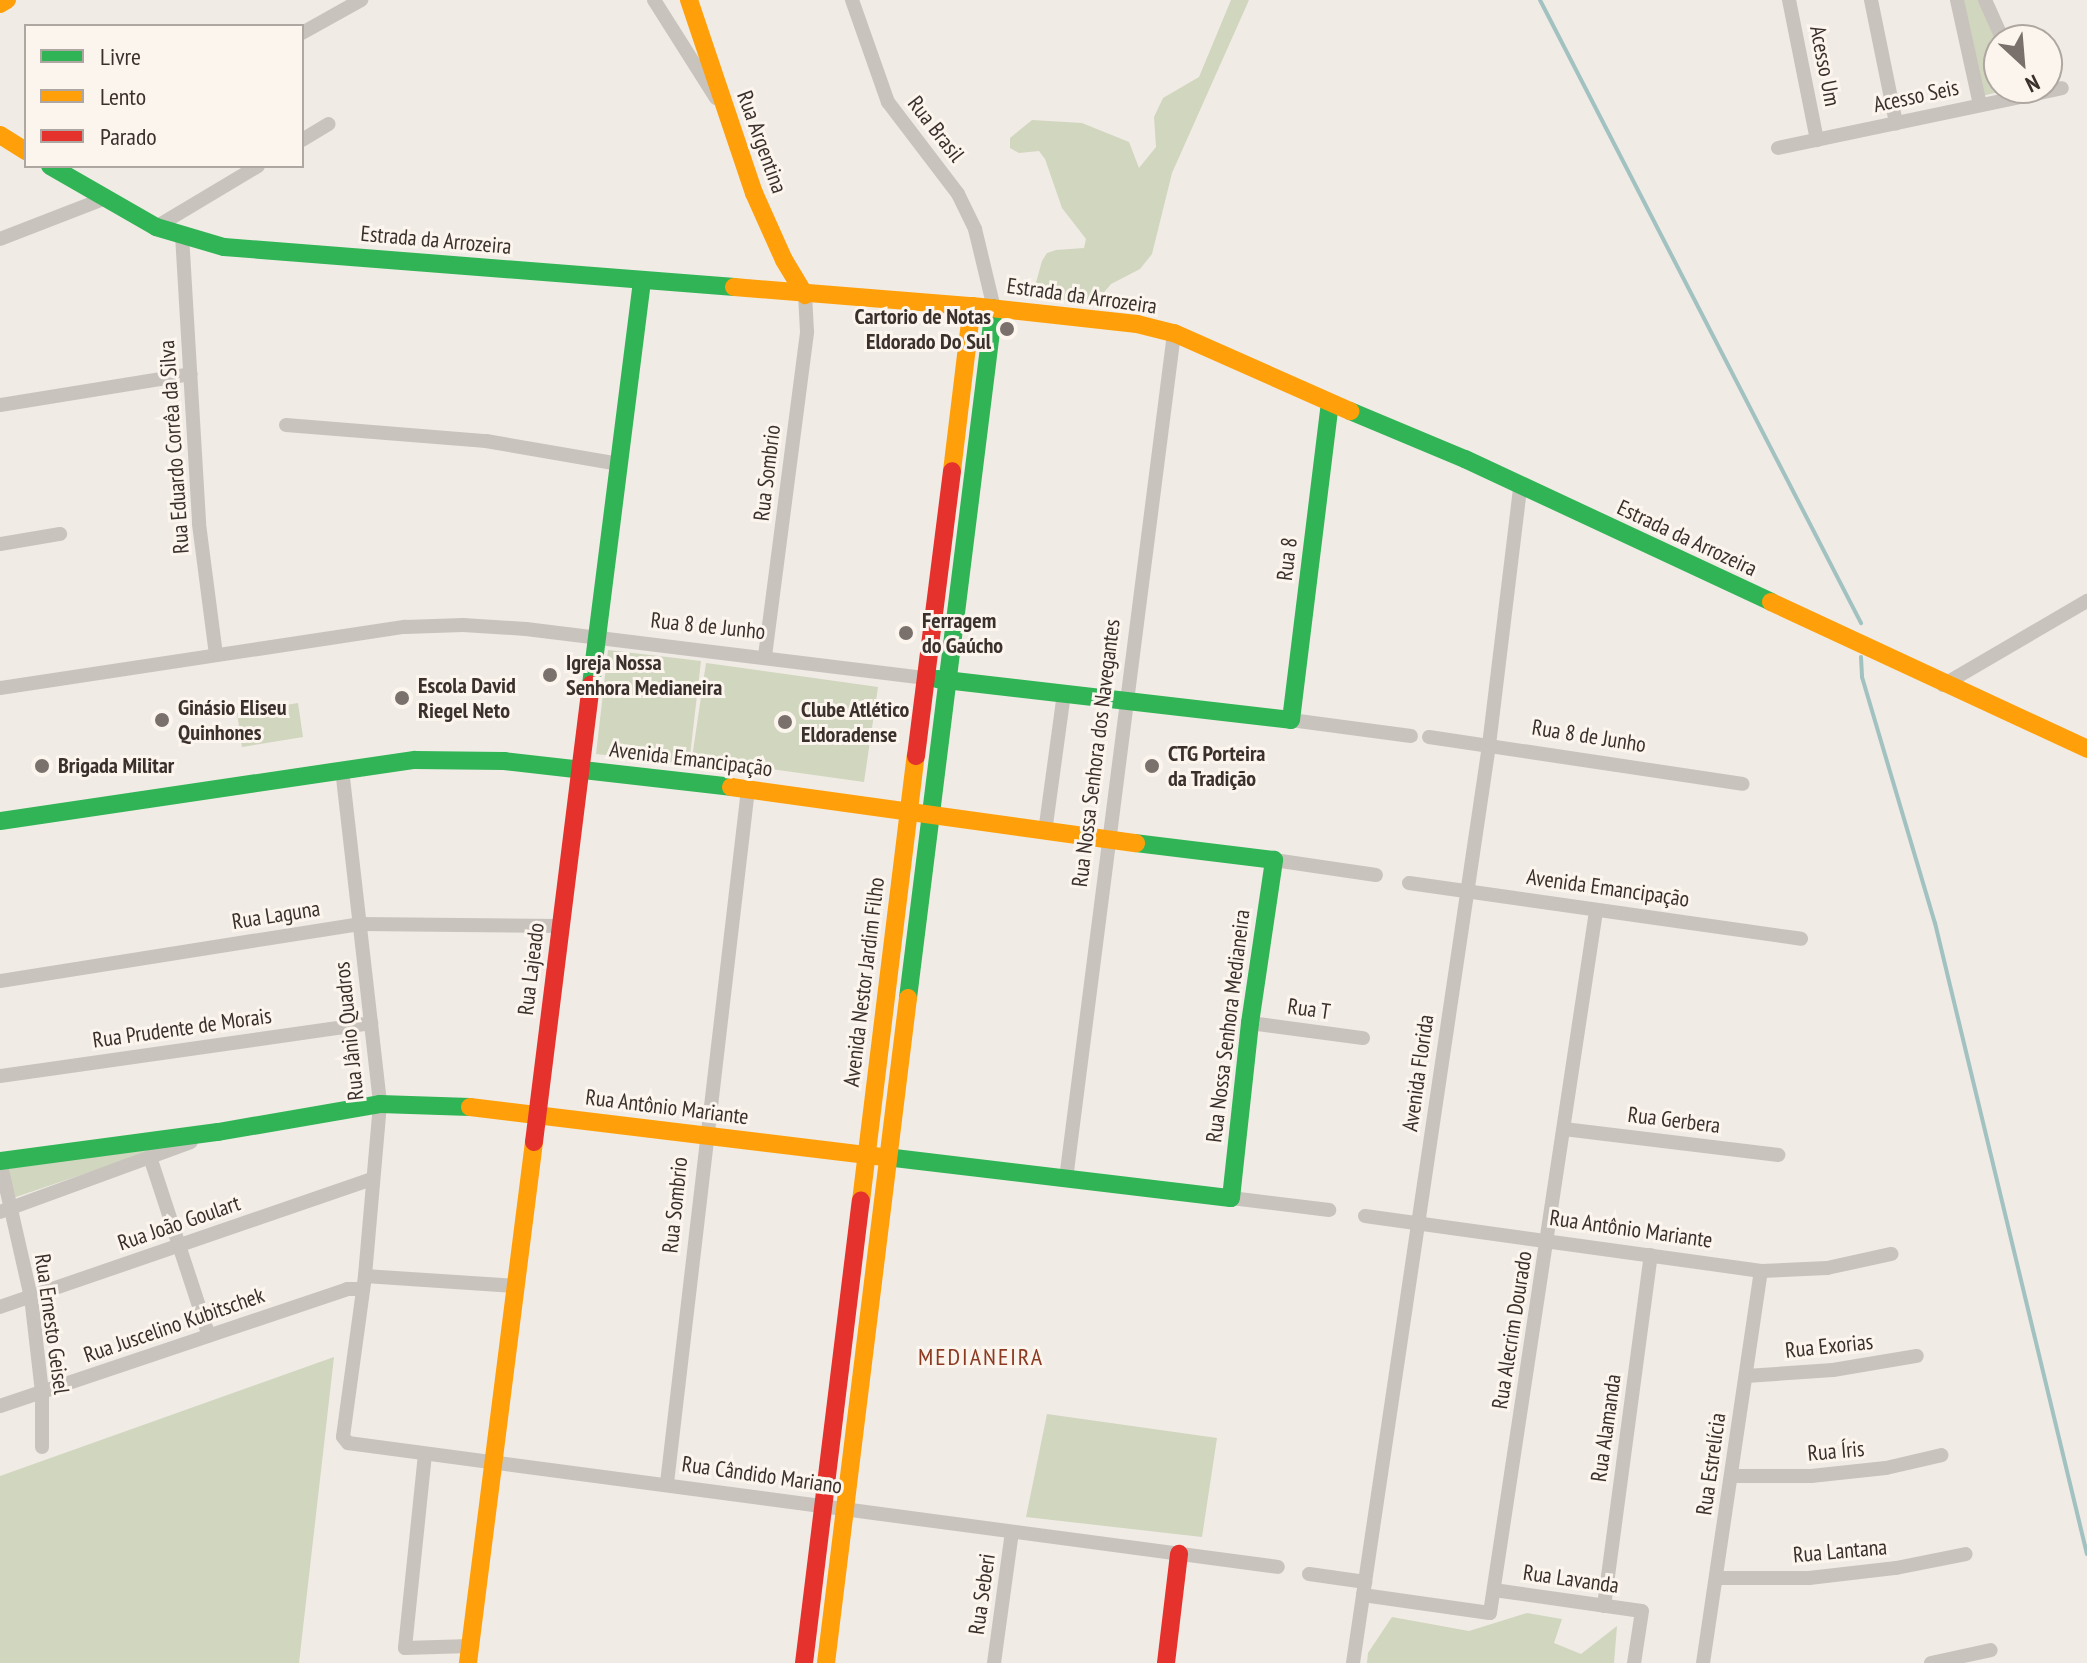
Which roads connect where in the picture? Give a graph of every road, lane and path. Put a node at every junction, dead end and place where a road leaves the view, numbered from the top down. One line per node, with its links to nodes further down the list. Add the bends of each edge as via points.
1 (7, 0): 10 (main road)
2 (361, 0): 11 (street)
3 (654, 0): 16 (street)
4 (689, 0): 16 (main road, Rua Argentina)
5 (852, 0): 31 (street, Rua Brasil, via 888,102 958,194 975,229)
6 (1789, 0): 21 (street, Acesso Um)
7 (1871, 0): 17 (street)
8 (1957, 0): 15 (street)
9 (1985, 0): 12 (street)
10 (0, 4)
11 (341, 5): 13 (street)
12 (1996, 24)
13 (304, 32)
14 (1983, 104): 15 (street, Acesso Seis)
15 (1980, 105): 17 (street, Acesso Seis)
16 (724, 112): 32 (main road, Rua Argentina, via 769,229)
17 (1896, 123): 21 (street, Acesso Seis)
18 (329, 124): 20 (street)
19 (0, 135): 23 (main road)
20 (304, 139)
21 (1817, 140): 22 (street, Acesso Seis)
22 (1778, 148)
23 (24, 150)
24 (58, 168): 26 (main road, Estrada da Arrozeira)
25 (255, 168): 27 (street)
26 (103, 199): 27 (main road, Estrada da Arrozeira); 29 (street)
27 (156, 227): 28 (main road, Estrada da Arrozeira)
28 (182, 235): 30 (main road, Estrada da Arrozeira, via 224,247); 36 (street, Rua Eduardo Corrêa da Silva)
29 (0, 239)
30 (642, 280): 32 (main road, Estrada da Arrozeira); 40 (main road, Rua Lajeado)
31 (988, 283): 33 (street); 34 (street, Rua Brasil)
32 (805, 295): 33 (main road, Estrada da Arrozeira); 47 (street, Rua Sombrio, via 807,332)
33 (972, 306): 34 (main road, Estrada da Arrozeira); 48 (main road, Avenida Nestor Jardim Filho)
34 (994, 308): 35 (main road, Estrada da Arrozeira); 49 (main road, Avenida Nestor Jardim Filho)
35 (1174, 333): 37 (main road, Estrada da Arrozeira); 53 (street, Rua Nossa Senhora dos Navegantes)
36 (191, 374): 38 (street); 46 (street, Rua Eduardo Corrêa da Silva, via 199,524)
37 (1330, 403): 41 (main road, Estrada da Arrozeira); 54 (main road, Rua 8)
38 (0, 405)
39 (286, 425): 40 (street, via 486,441)
40 (619, 464): 45 (main road, Rua Lajeado)
41 (1520, 487): 50 (main road, Estrada da Arrozeira); 57 (street, Avenida Florida)
42 (60, 534): 43 (street)
43 (0, 544)
44 (2087, 601): 50 (street)
45 (597, 639): 46 (street, Rua 8 de Junho, via 463,625 405,627); 47 (street, Rua 8 de Junho); 60 (main road, Rua Lajeado)
46 (216, 655): 51 (street, Rua 8 de Junho)
47 (765, 656): 48 (street, Rua 8 de Junho)
48 (926, 678): 49 (main road, Rua 8 de Junho); 63 (main road, Avenida Nestor Jardim Filho)
49 (947, 680): 52 (main road, Rua 8 de Junho); 65 (main road, Avenida Nestor Jardim Filho)
50 (1943, 685): 58 (main road, Estrada da Arrozeira)
51 (0, 688)
52 (1064, 694): 53 (main road, Rua 8 de Junho); 66 (street)
53 (1125, 701): 54 (main road, Rua 8 de Junho); 67 (street, Rua Nossa Senhora dos Navegantes)
54 (1291, 720): 55 (street, Rua 8 de Junho)
55 (1411, 736)
56 (1429, 737): 57 (street, Rua 8 de Junho)
57 (1489, 745): 61 (street, Rua 8 de Junho); 71 (street, Avenida Florida)
58 (2087, 749)
59 (342, 769): 60 (main road, Avenida Emancipação, via 461,760); 64 (main road, Avenida Emancipação); 73 (street, Rua Jânio Quadros)
60 (580, 770): 62 (main road, Avenida Emancipação); 74 (main road, Rua Lajeado)
61 (1742, 784)
62 (748, 789): 63 (main road, Avenida Emancipação); 87 (street, Rua Sombrio)
63 (909, 813): 65 (main road, Avenida Emancipação); 77 (main road, Avenida Nestor Jardim Filho)
64 (1, 815)
65 (930, 816): 66 (main road, Avenida Emancipação); 78 (main road, Avenida Nestor Jardim Filho)
66 (1045, 832): 67 (main road, Avenida Emancipação)
67 (1107, 839): 68 (main road, Avenida Emancipação); 94 (street, Rua Nossa Senhora dos Navegantes)
68 (1274, 860): 69 (street, Avenida Emancipação); 80 (main road, Rua Nossa Senhora Medianeira)
69 (1376, 875)
70 (1409, 883): 71 (street, Avenida Emancipação)
71 (1465, 893): 72 (street, Avenida Emancipação); 99 (street, Avenida Florida)
72 (1596, 911): 75 (street, Avenida Emancipação); 85 (street, Rua Alecrim Dourado)
73 (360, 924): 74 (street, Rua Laguna); 76 (street, Rua Laguna); 79 (street, Rua Jânio Quadros)
74 (561, 926): 84 (main road, Rua Lajeado)
75 (1801, 939)
76 (0, 981)
77 (886, 999): 78 (main road); 89 (main road, Avenida Nestor Jardim Filho)
78 (907, 1002): 91 (main road, Avenida Nestor Jardim Filho)
79 (371, 1023): 82 (street, Rua Prudente de Morais); 83 (street, Rua Jânio Quadros)
80 (1250, 1023): 81 (street, Rua T); 95 (main road, Rua Nossa Senhora Medianeira)
81 (1363, 1038)
82 (0, 1076)
83 (380, 1104): 84 (main road, Rua Antônio Mariante, via 446,1104); 86 (main road, Rua Antônio Mariante); 93 (street, Rua Jânio Quadros)
84 (537, 1115): 87 (main road, Rua Antônio Mariante); 106 (main road, Rua Lajeado)
85 (1564, 1129): 88 (street, Rua Gerbera); 100 (street, Rua Alecrim Dourado)
86 (218, 1132): 90 (street); 92 (main road, Rua Antônio Mariante)
87 (705, 1136): 89 (main road, Rua Antônio Mariante); 120 (street, Rua Sombrio)
88 (1778, 1155)
89 (867, 1156): 91 (main road, Rua Antônio Mariante); 121 (main road, Avenida Nestor Jardim Filho)
90 (150, 1157): 96 (street); 101 (street)
91 (888, 1158): 94 (main road, Rua Antônio Mariante); 122 (main road, Avenida Nestor Jardim Filho)
92 (0, 1161): 96 (street, Rua Ernesto Geisel)
93 (372, 1179): 101 (street, Rua João Goulart); 105 (street, Rua Jânio Quadros)
94 (1066, 1179): 95 (main road, Rua Antônio Mariante)
95 (1231, 1198): 97 (street, Rua Antônio Mariante)
96 (5, 1210): 107 (street, Rua Ernesto Geisel)
97 (1329, 1210)
98 (1365, 1216): 99 (street, Rua Antônio Mariante)
99 (1419, 1223): 100 (street, Rua Antônio Mariante); 129 (street, Avenida Florida)
100 (1547, 1241): 103 (street, Rua Antônio Mariante); 130 (street, Rua Alecrim Dourado)
101 (180, 1246): 107 (street, Rua João Goulart); 109 (street)
102 (1891, 1254): 104 (street, Rua Antônio Mariante, via 1827,1268)
103 (1651, 1255): 104 (street, Rua Antônio Mariante); 131 (street, Rua Alamanda)
104 (1761, 1271): 112 (street, Rua Estrelícia)
105 (364, 1282): 106 (street, Rua Juscelino Kubitschek); 109 (street, Rua Juscelino Kubitschek); 110 (street, Rua Jânio Quadros)
106 (515, 1286): 118 (main road, Rua Lajeado)
107 (31, 1297): 108 (street, Rua João Goulart); 113 (street, Rua Ernesto Geisel)
108 (0, 1307)
109 (209, 1336): 113 (street, Rua Juscelino Kubitschek)
110 (358, 1337): 116 (street, Rua Cândido Mariano, via 345,1440 356,1446)
111 (1917, 1356): 112 (street, Rua Exorias, via 1833,1370)
112 (1746, 1376): 119 (street, Rua Estrelícia)
113 (42, 1392): 114 (street, Rua Juscelino Kubitschek); 115 (street, Rua Ernesto Geisel)
114 (0, 1406)
115 (42, 1447)
116 (425, 1454): 118 (street, Rua Cândido Mariano); 133 (street, via 405,1648)
117 (1942, 1455): 119 (street, Rua Íris, via 1811,1476)
118 (493, 1463): 120 (street, Rua Cândido Mariano); 133 (main road, Rua Lajeado)
119 (1731, 1476): 128 (street, Rua Estrelícia)
120 (667, 1483): 121 (street, Rua Cândido Mariano)
121 (824, 1507): 122 (street, Rua Cândido Mariano); 134 (main road, Avenida Nestor Jardim Filho)
122 (845, 1510): 123 (street, Rua Cândido Mariano); 135 (main road, Avenida Nestor Jardim Filho)
123 (1012, 1532): 124 (street, Rua Cândido Mariano); 136 (street, Rua Seberi)
124 (1179, 1554): 126 (street, Rua Cândido Mariano); 137 (main road)
125 (1966, 1554): 128 (street, Rua Lantana, via 1809,1578)
126 (1278, 1567)
127 (1309, 1574): 129 (street)
128 (1716, 1578): 140 (street, Rua Estrelícia)
129 (1364, 1588): 130 (street, Rua Alecrim Dourado, via 1490,1613); 138 (street, Avenida Florida)
130 (1494, 1590): 131 (street, Rua Lavanda)
131 (1604, 1606): 139 (street, Rua Lavanda, via 1642,1611)
132 (1991, 1650): 141 (street)
133 (469, 1655)
134 (804, 1663)
135 (826, 1663)
136 (994, 1663)
137 (1166, 1663)
138 (1353, 1663)
139 (1634, 1663)
140 (1703, 1663)
141 (1931, 1663)

